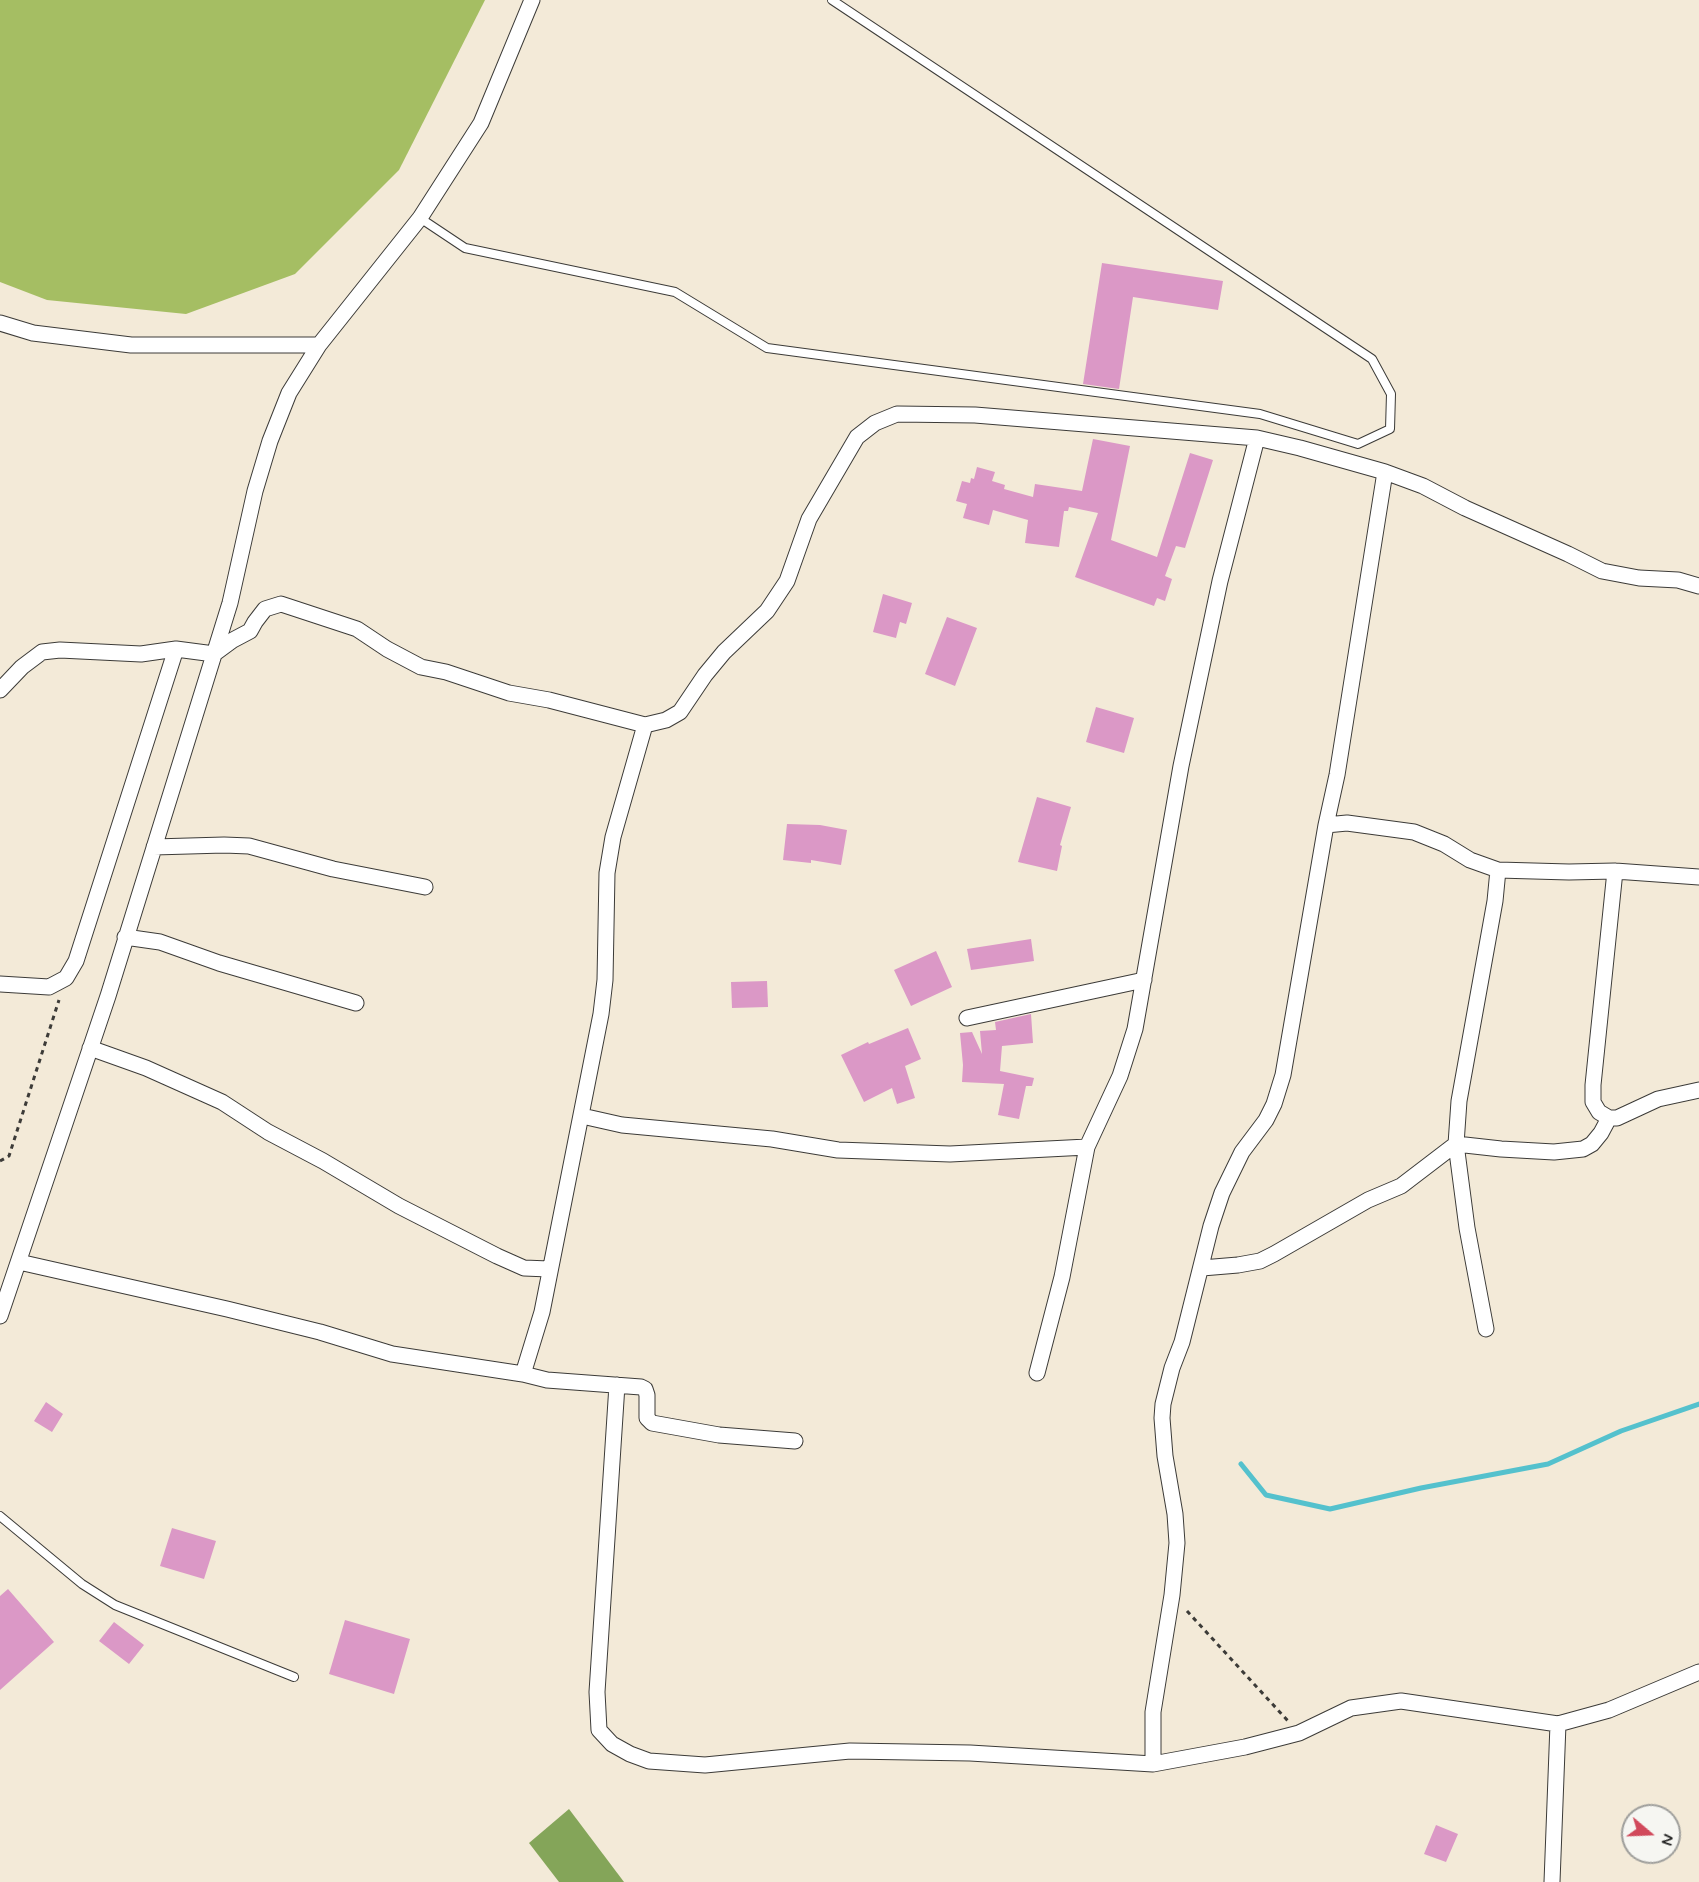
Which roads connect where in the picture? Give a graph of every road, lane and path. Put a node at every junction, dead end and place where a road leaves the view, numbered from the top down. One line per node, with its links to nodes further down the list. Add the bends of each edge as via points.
1 (532, 0): 3 (street, via 481,123)
2 (832, 0): 3 (lane, via 1372,359 1391,394 1390,429 1358,444 1260,414 767,348 675,292 465,248)
3 (420, 218): 5 (street)
4 (0, 323): 5 (street, via 33,333 131,345)
5 (319, 345): 10 (street, via 289,393 270,441)
6 (1257, 438): 7 (street); 12 (street, via 975,414 897,414 876,423 857,437 809,519 787,581 767,610 724,652 680,712); 21 (street, via 1220,581)
7 (1385, 472): 8 (street, via 1423,486 1602,572 1678,579); 13 (street)
8 (1699, 586)
9 (176, 649): 10 (street); 11 (street, via 141,654 42,652); 20 (street, via 76,961)
10 (214, 654): 12 (street, via 250,632 265,609 281,604 357,629 421,667 508,693); 14 (street)
11 (0, 690)
12 (645, 725): 27 (street, via 613,837 607,873 605,980)
13 (1326, 825): 15 (street, via 1347,823 1414,832); 33 (street, via 1279,1090 1266,1120 1242,1152 1222,1193)
14 (154, 847): 18 (street, via 249,846 333,869); 19 (street)
15 (1498, 870): 16 (street); 29 (street, via 1459,1101)
16 (1615, 871): 17 (street); 28 (street, via 1593,1085 1593,1102)
17 (1699, 877)
18 (424, 887)
19 (126, 937): 23 (street, via 160,942); 25 (street)
20 (66, 978): 22 (street, via 49,987); 31 (path, via 9,1156)
21 (1144, 980): 24 (street); 30 (street, via 1135,1029 1120,1076)
22 (0, 984)
23 (356, 1003)
24 (967, 1018)
25 (90, 1048): 32 (street); 34 (street, via 222,1102 399,1206 497,1256 524,1268)
26 (1699, 1090): 28 (street, via 1658,1099 1624,1116)
27 (582, 1116): 30 (street, via 621,1125 772,1138 838,1150 950,1154); 34 (street)
28 (1608, 1118): 29 (street, via 1601,1134 1583,1149 1554,1152)
29 (1456, 1144): 33 (street, via 1401,1186 1368,1200 1274,1254 1238,1265); 36 (street)
30 (1087, 1148): 37 (street, via 1062,1277)
31 (0, 1161)
32 (19, 1262): 35 (street); 38 (street, via 227,1309 392,1354)
33 (1202, 1268): 42 (street, via 1163,1404 1165,1456 1177,1543)
34 (549, 1269): 38 (street, via 542,1312)
35 (0, 1316)
36 (1486, 1329)
37 (1037, 1373)
38 (523, 1374): 39 (street, via 547,1380)
39 (618, 1384): 40 (street, via 645,1389 647,1418 652,1423 719,1435); 47 (street, via 597,1692 599,1730 612,1744 649,1761 705,1765 850,1751 970,1753)
40 (795, 1442)
41 (0, 1516): 44 (lane, via 82,1584 115,1605)
42 (1172, 1595): 46 (path); 47 (street, via 1153,1712)
43 (1699, 1672): 45 (street, via 1609,1710)
44 (294, 1677)
45 (1558, 1724): 46 (street, via 1401,1701 1351,1708); 48 (street)
46 (1299, 1733): 47 (street)
47 (1153, 1764)
48 (1552, 1882)

